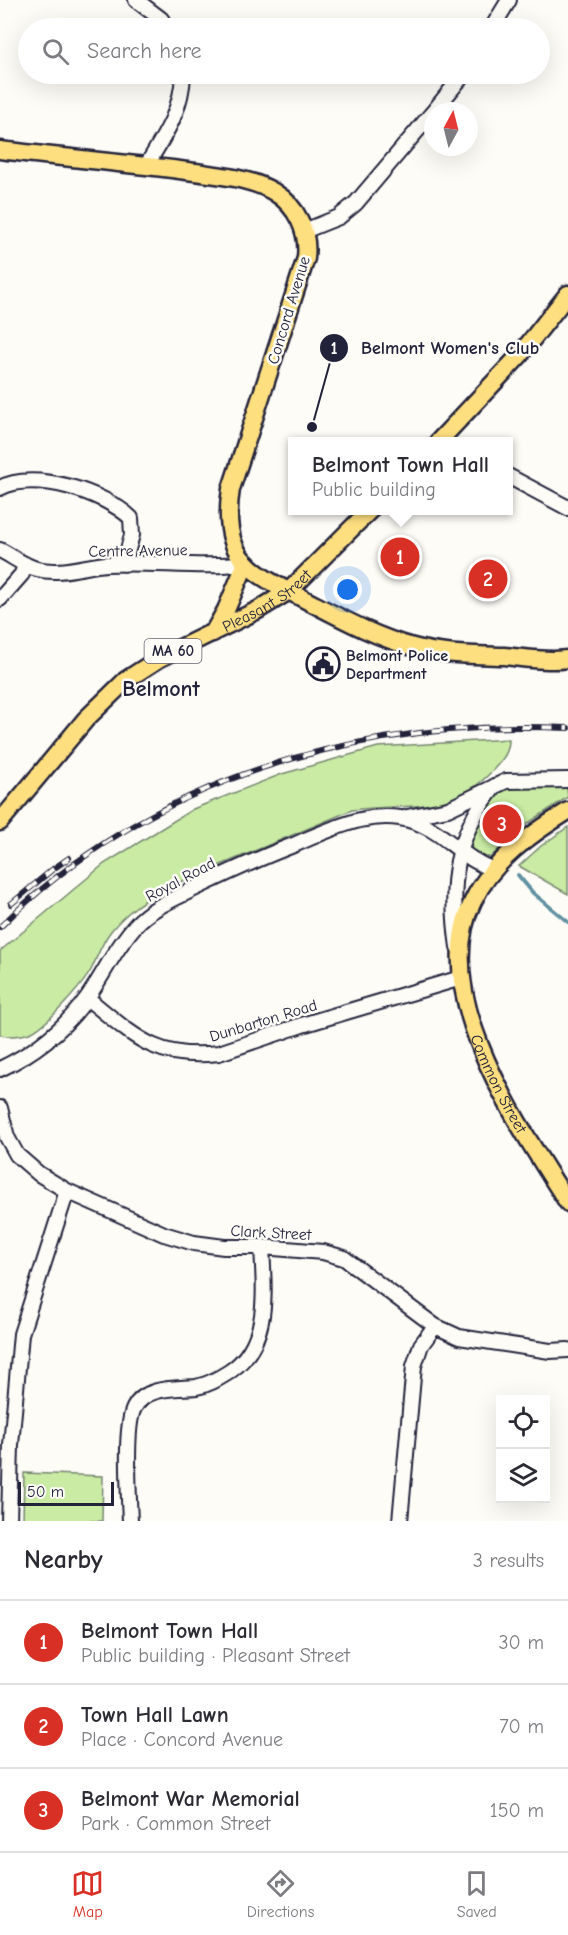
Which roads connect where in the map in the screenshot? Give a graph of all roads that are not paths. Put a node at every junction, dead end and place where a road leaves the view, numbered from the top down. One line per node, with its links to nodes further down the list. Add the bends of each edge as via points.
1 (136, 0): 3 (street)
2 (509, 0): 4 (street)
3 (160, 18)
4 (498, 18)
5 (182, 84): 10 (street, via 167,132)
6 (456, 84): 7 (street)
7 (442, 102)
8 (424, 124): 11 (street, via 356,203 339,217)
9 (0, 150): 10 (main road, Concord Avenue)
10 (147, 166): 11 (main road, Concord Avenue, via 234,178 267,188 288,202)
11 (304, 231): 19 (main road, Concord Avenue, via 304,269 238,465 230,500 231,532)
12 (568, 294): 13 (main road, via 519,356)
13 (445, 437)
14 (513, 479): 16 (street)
15 (0, 488): 21 (street, via 23,482 62,483 123,512 133,523)
16 (568, 508)
17 (365, 515): 22 (main road, Pleasant Street / MA 60)
18 (0, 550): 20 (street, Centre Avenue)
19 (246, 563): 21 (street, Centre Avenue); 22 (main road); 24 (main road)
20 (25, 564): 21 (street, Centre Avenue, via 55,571); 23 (street, via 22,574)
21 (124, 564)
22 (289, 591): 24 (main road, Pleasant Street / MA 60); 25 (main road, via 377,635 413,647 448,653)
23 (0, 598)
24 (213, 633): 30 (main road, Pleasant Street / MA 60, via 160,658 126,680 86,719)
25 (566, 656)
26 (568, 780): 27 (street, via 517,780)
27 (495, 786): 29 (street, Royal Road, via 448,809); 31 (street, Common Street, via 476,813)
28 (568, 811): 32 (main road, Common Street, via 531,834)
29 (399, 818): 31 (street, Royal Road, via 429,827); 35 (street, Royal Road, via 370,818 335,827 238,867 165,903 136,924)
30 (0, 822)
31 (460, 850): 32 (street, Royal Road); 33 (street, Common Street, via 453,894)
32 (494, 870): 33 (main road, Common Street, via 472,903)
33 (459, 954): 34 (main road, Common Street)
34 (461, 978): 35 (street, Dunbarton Road, via 219,1053 199,1055 173,1053 142,1041); 39 (main road, Common Street, via 475,1030 494,1077)
35 (87, 998): 36 (street, Royal Road, via 35,1049)
36 (0, 1069)
37 (0, 1108): 38 (street, Clark Street, via 7,1137 17,1155)
38 (67, 1191): 40 (street, Clark Street, via 179,1239 224,1247); 43 (street, via 21,1334)
39 (568, 1203)
40 (262, 1247): 41 (street, Clark Street, via 323,1251 344,1258); 44 (street, via 263,1317 243,1359 210,1383 159,1390 134,1406 128,1424)
41 (435, 1326): 42 (street, Clark Street, via 459,1337 550,1351); 45 (street, via 421,1345 414,1366)
42 (568, 1350)
43 (9, 1521)
44 (130, 1521)
45 (400, 1521)

